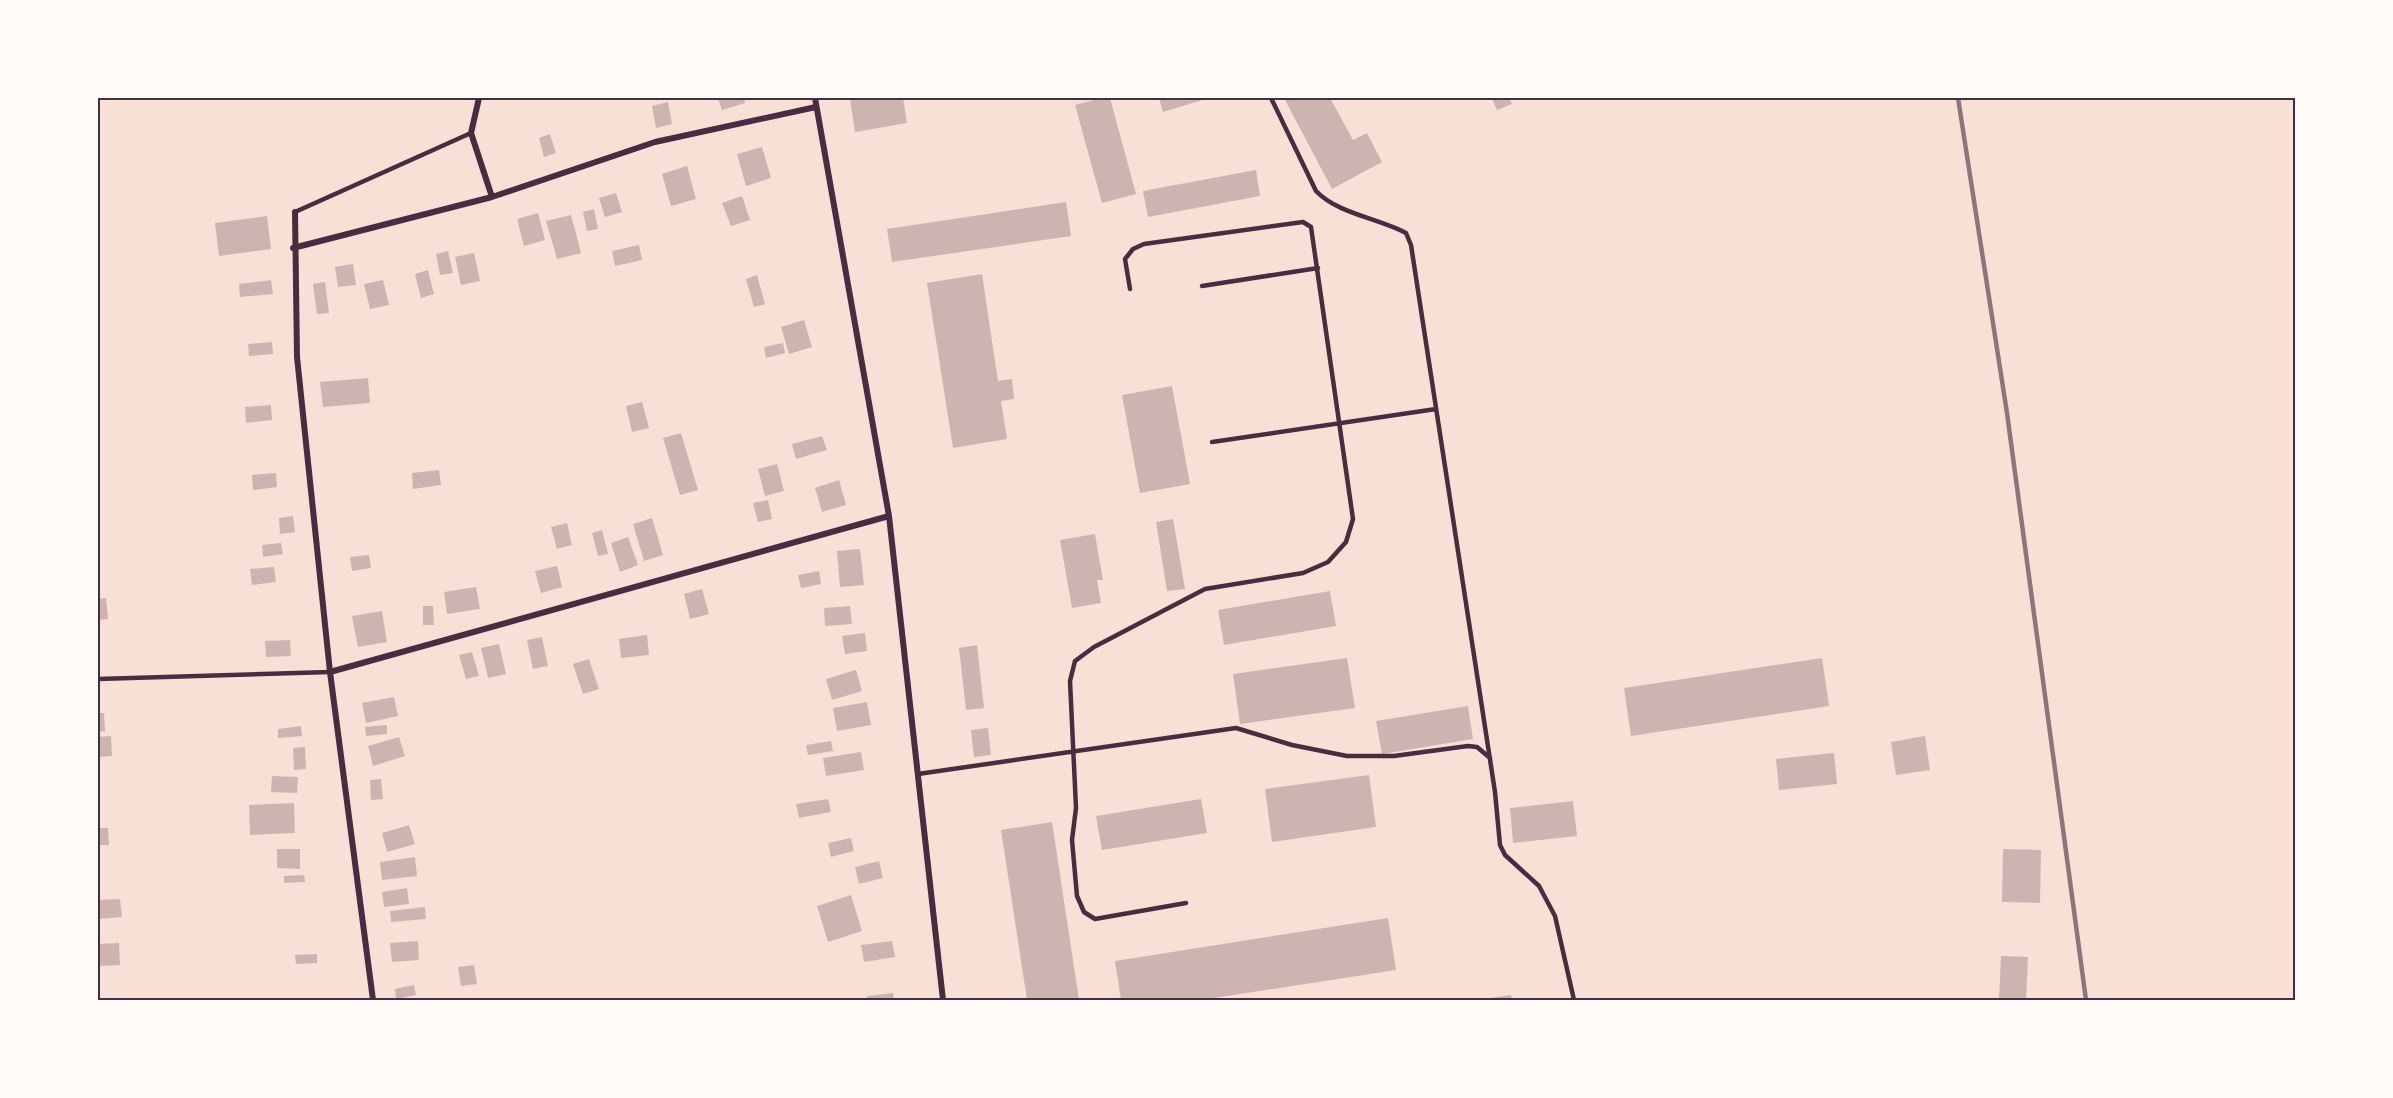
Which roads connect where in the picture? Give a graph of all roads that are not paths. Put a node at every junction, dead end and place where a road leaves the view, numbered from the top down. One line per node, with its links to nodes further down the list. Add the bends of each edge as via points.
1 (479, 98): 5 (street)
2 (815, 98): 4 (street)
3 (1271, 98): 12 (lane, via 1316,191 1324,199 1406,233)
4 (816, 107): 6 (street, via 655,142); 15 (street)
5 (471, 133): 6 (street); 7 (lane)
6 (492, 197): 8 (street)
7 (295, 212): 8 (street)
8 (293, 248): 16 (street, via 297,357)
9 (1318, 268): 10 (lane); 11 (lane, via 1311,226 1303,222 1144,244 1125,259); 13 (lane)
10 (1202, 286)
11 (1130, 289)
12 (1436, 409): 13 (lane); 19 (lane)
13 (1339, 423): 14 (lane); 18 (lane, via 1353,519 1346,542 1328,562 1304,573 1205,589 1094,647 1075,661 1070,681)
14 (1212, 442)
15 (889, 516): 16 (street); 20 (street)
16 (330, 672): 17 (lane); 22 (street)
17 (98, 679)
18 (1072, 750): 19 (lane, via 1236,728 1347,756 1394,756 1468,746 1477,747); 20 (lane); 21 (lane, via 1076,807 1072,840 1077,896 1084,912 1095,919)
19 (1490, 758): 24 (lane, via 1500,845 1505,855 1539,886 1555,916)
20 (918, 774): 23 (street)
21 (1186, 903)
22 (373, 1000)
23 (943, 1000)
24 (1574, 1000)

